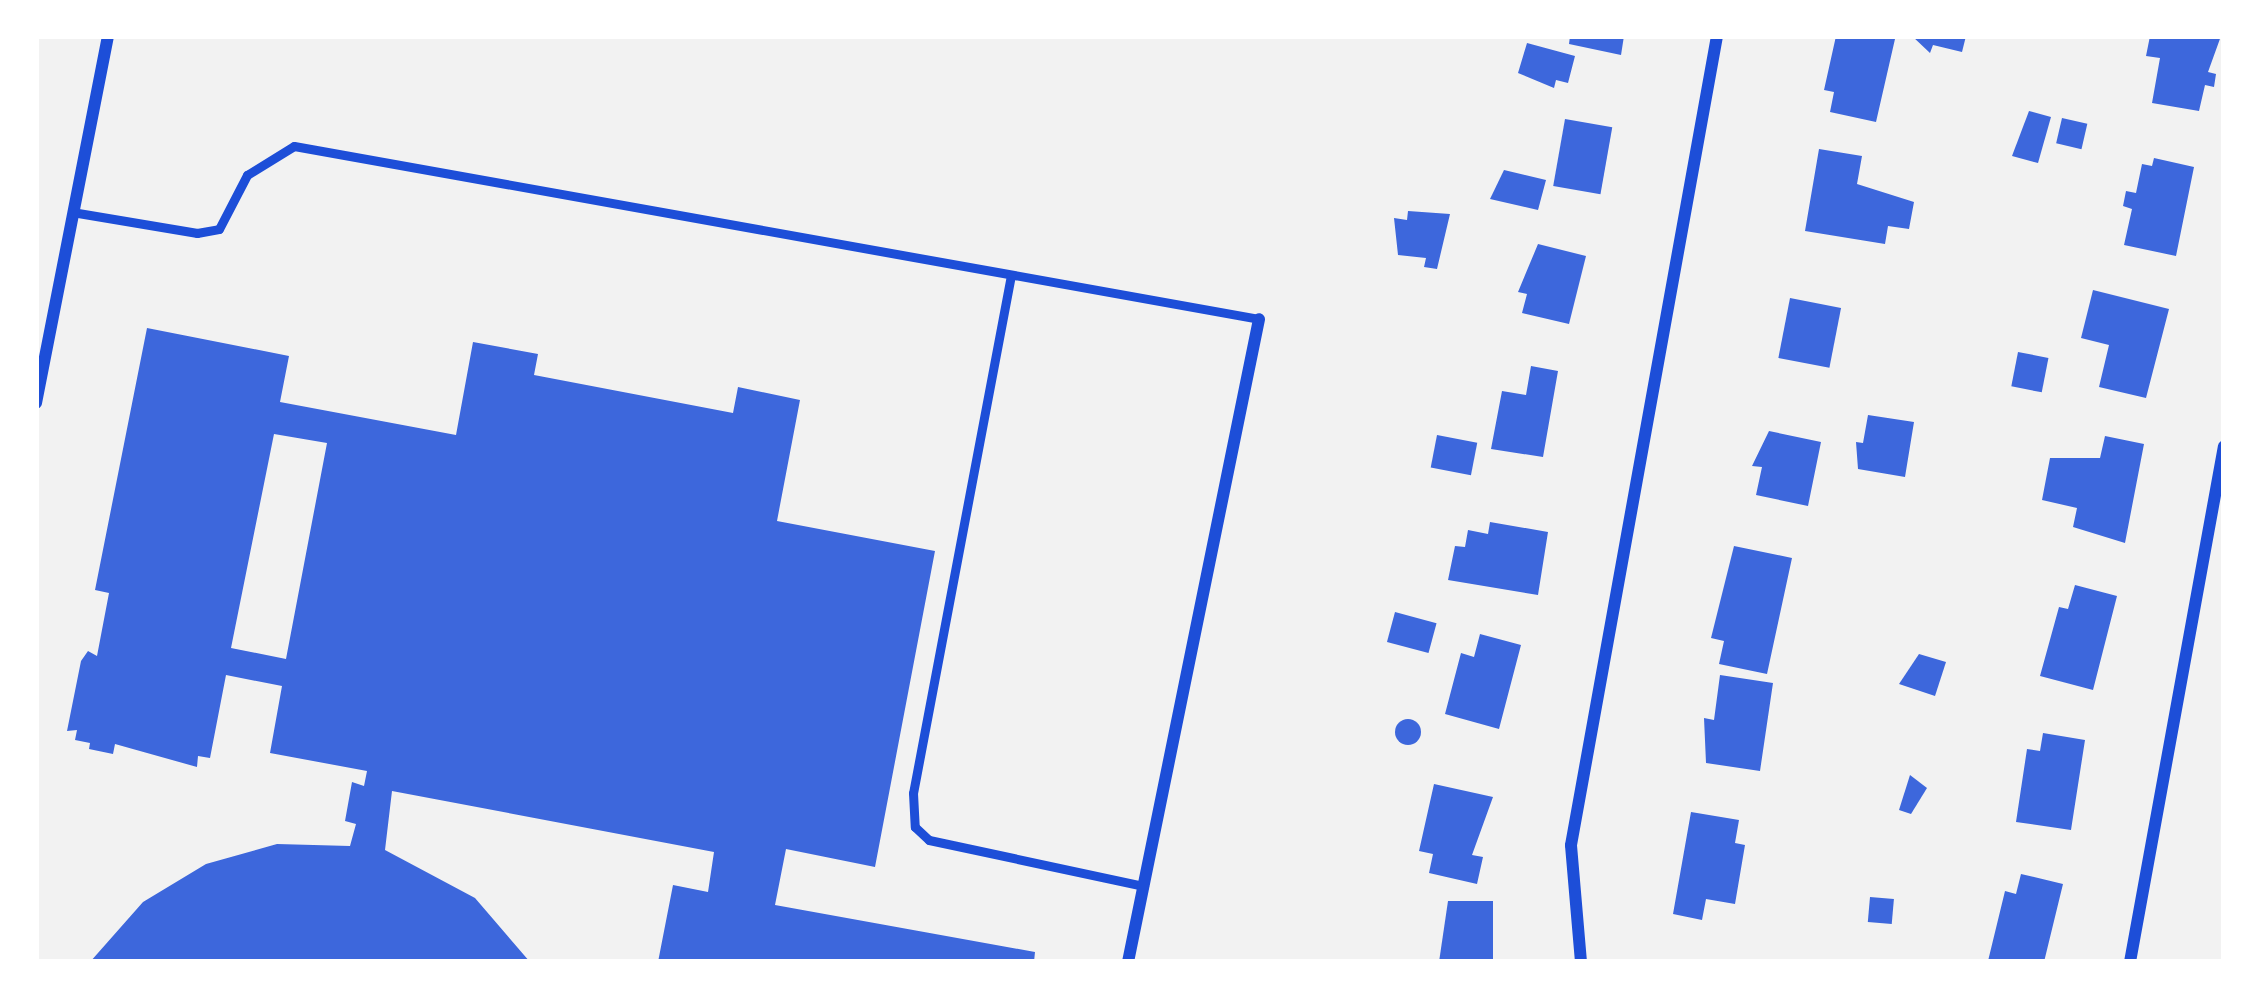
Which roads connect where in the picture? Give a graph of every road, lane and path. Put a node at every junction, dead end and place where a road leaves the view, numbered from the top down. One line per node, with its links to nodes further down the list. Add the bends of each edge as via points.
1 (108, 36): 3 (street)
2 (1717, 36): 10 (street, via 1571,845)
3 (72, 212): 4 (lane, via 219,230 247,175 294,146); 6 (street)
4 (1011, 274): 5 (lane); 8 (lane, via 914,826 929,840)
5 (1259, 319): 8 (street)
6 (36, 403)
7 (2224, 446): 11 (street)
8 (1144, 886): 9 (street)
9 (1128, 962)
10 (1581, 962)
11 (2130, 962)

